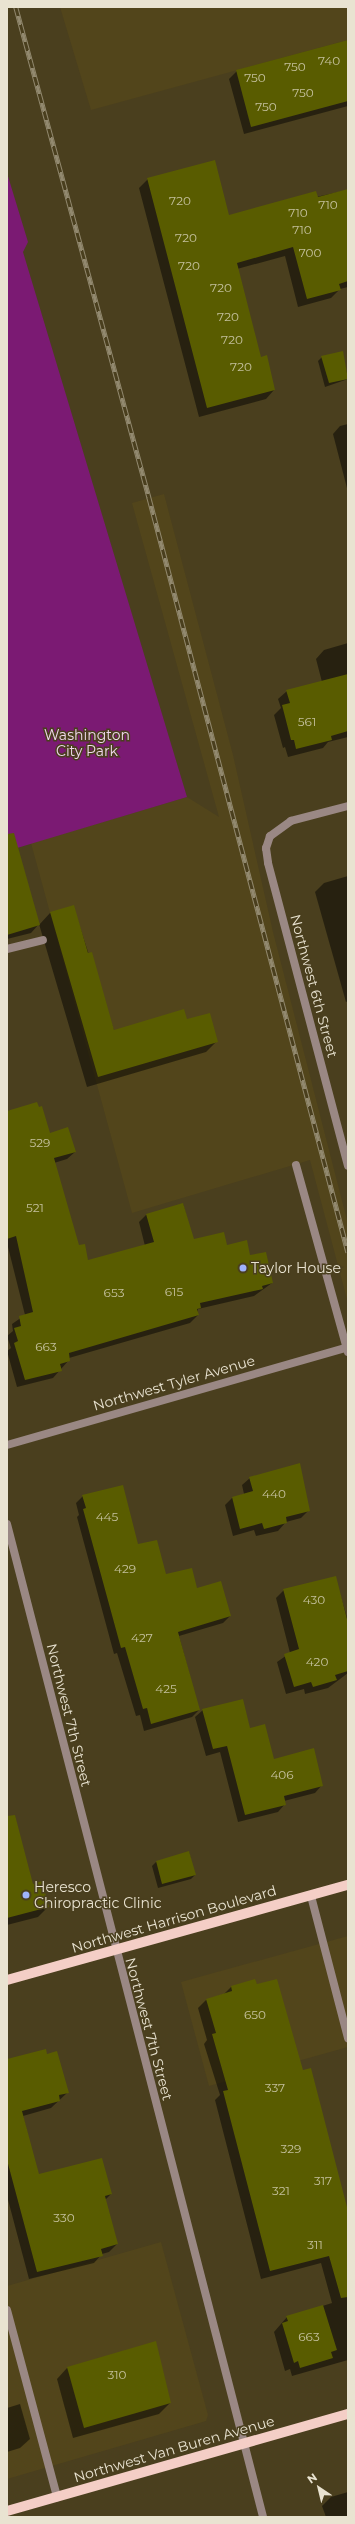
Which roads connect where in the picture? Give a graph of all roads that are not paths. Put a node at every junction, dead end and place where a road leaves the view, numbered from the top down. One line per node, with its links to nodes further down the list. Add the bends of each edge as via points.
1 (348, 806): 5 (street, Northwest 6th Street, via 291,821 270,836 266,848)
2 (43, 940): 3 (street)
3 (7, 949)
4 (296, 1165): 6 (street)
5 (348, 1166)
6 (348, 1349): 7 (street, Northwest Tyler Avenue)
7 (7, 1445)
8 (7, 1524): 11 (street, Northwest 7th Street)
9 (348, 1885): 10 (main road, Northwest Harrison Boulevard)
10 (311, 1896): 11 (main road, Northwest Harrison Boulevard); 13 (street)
11 (115, 1950): 12 (main road, Northwest Harrison Boulevard); 16 (street, Northwest 7th Street)
12 (7, 1980)
13 (348, 2038)
14 (7, 2310): 17 (street)
15 (348, 2414): 16 (main road, Northwest Van Buren Avenue)
16 (244, 2444): 17 (main road, Northwest Van Buren Avenue); 19 (street, Northwest 7th Street)
17 (57, 2497): 18 (main road, Northwest Van Buren Avenue)
18 (7, 2511)
19 (263, 2517)

